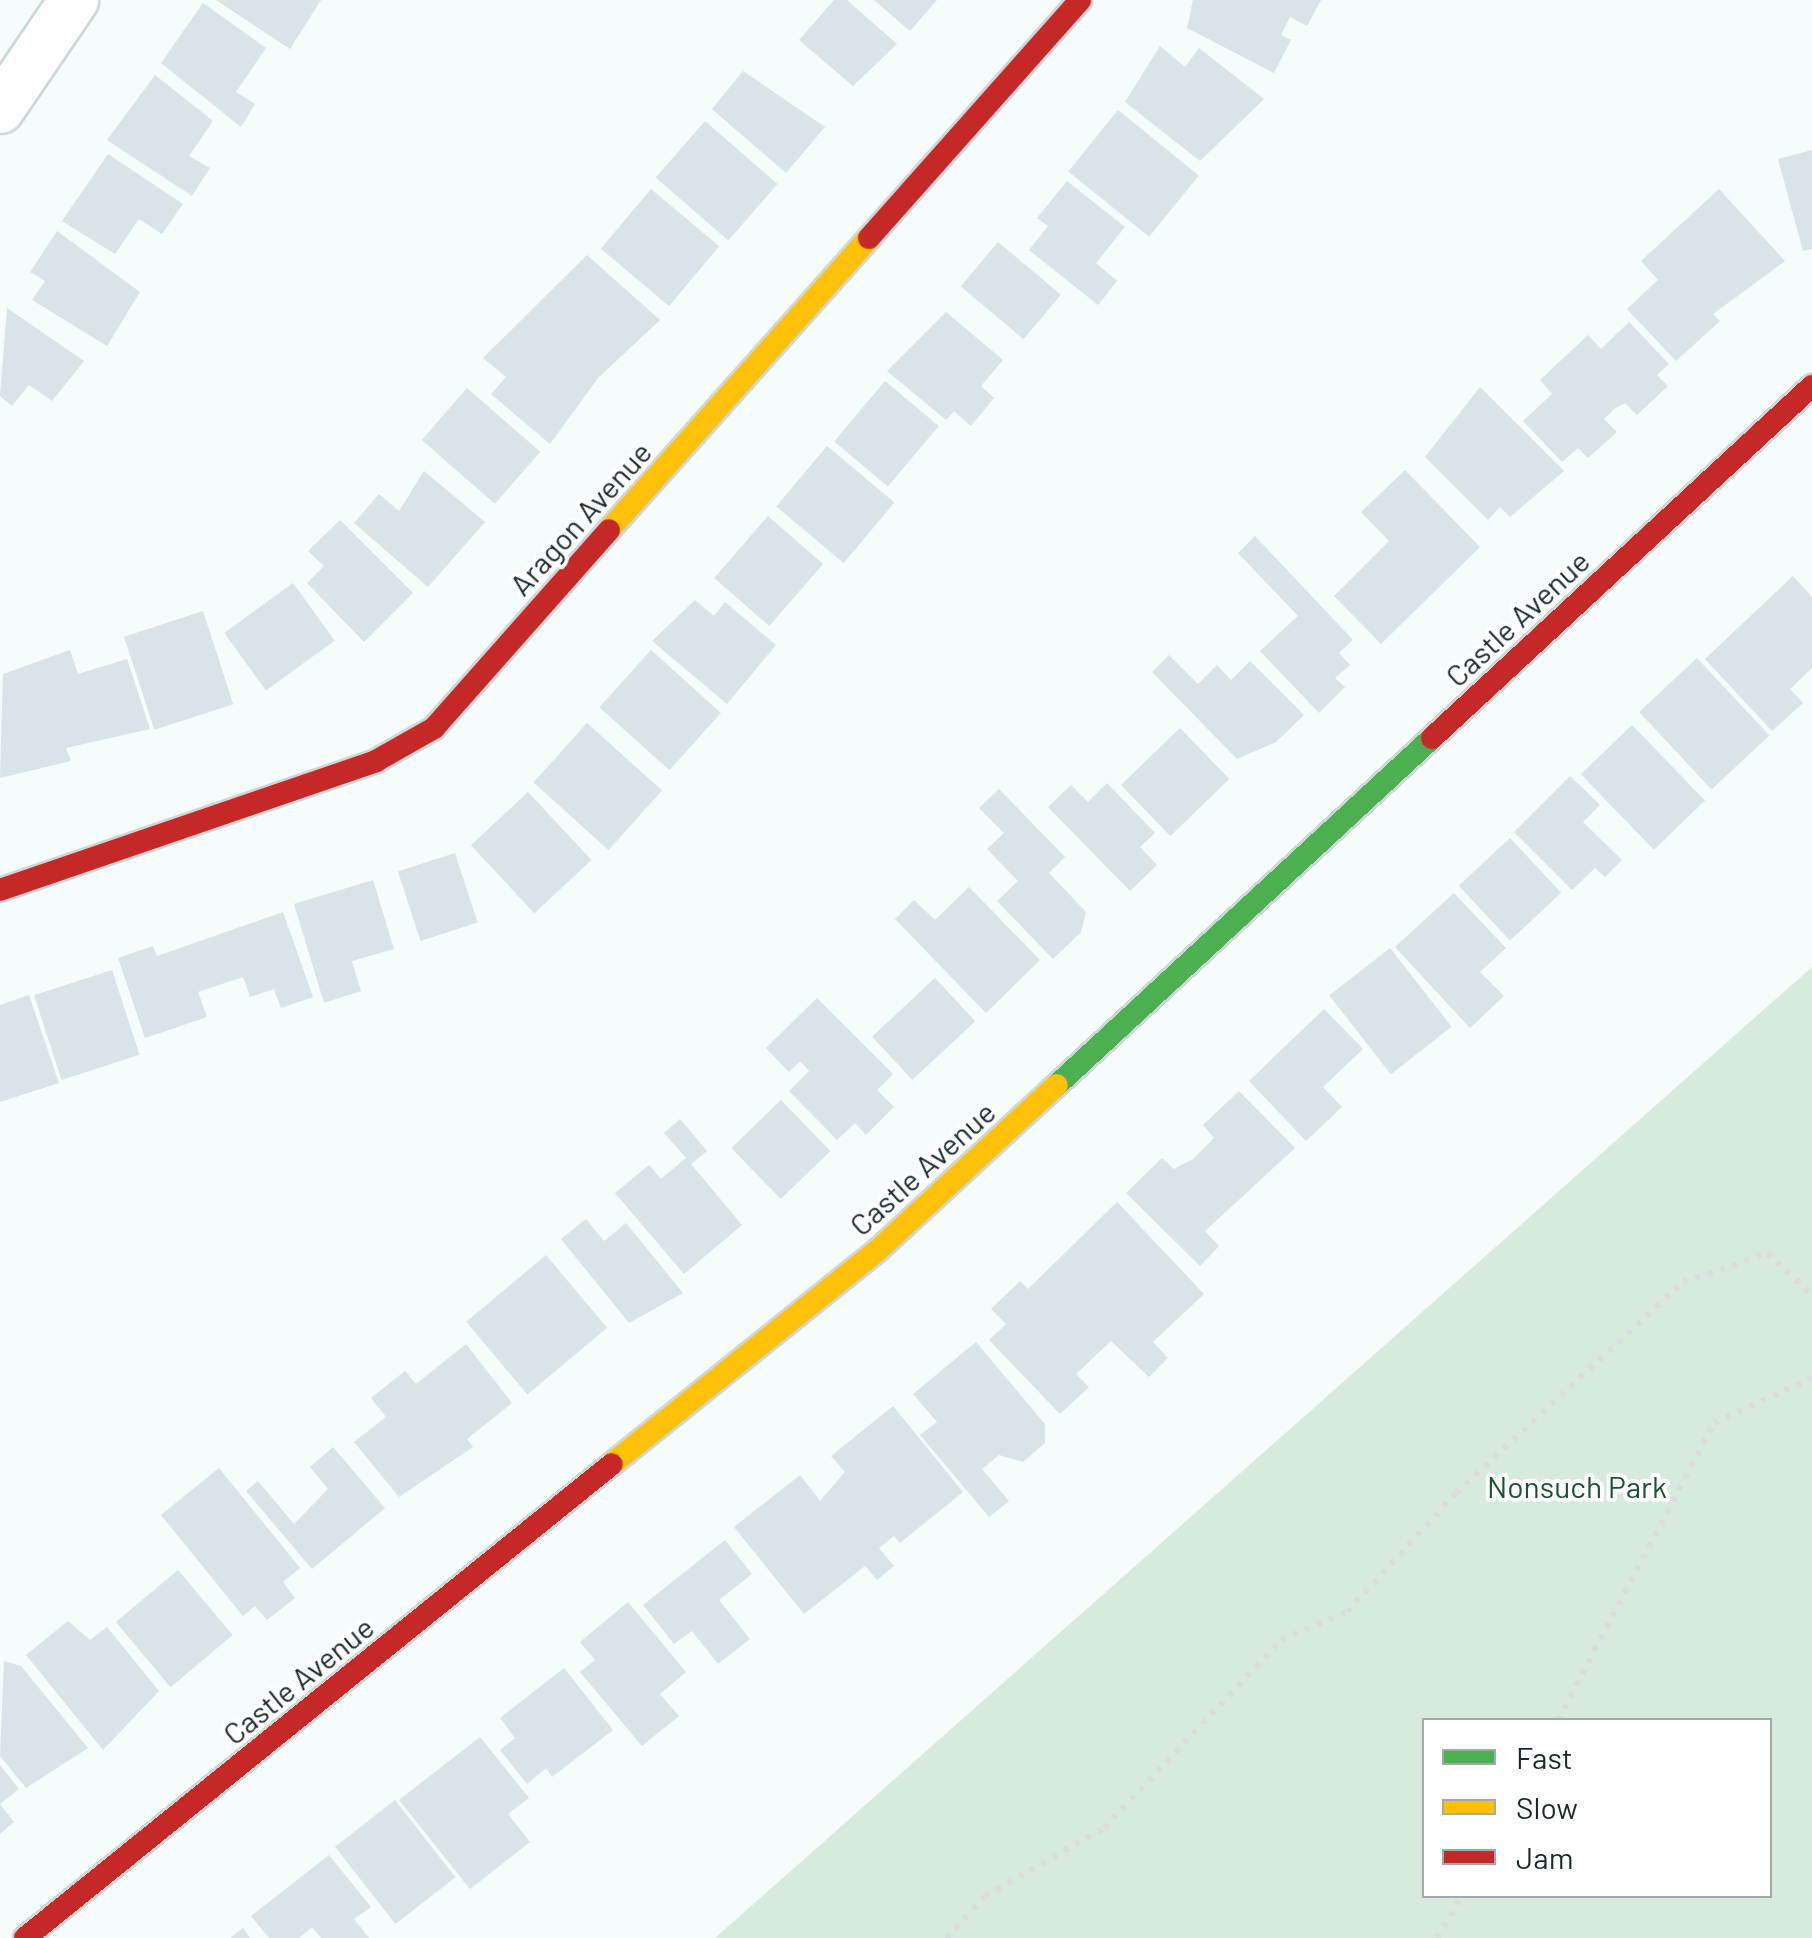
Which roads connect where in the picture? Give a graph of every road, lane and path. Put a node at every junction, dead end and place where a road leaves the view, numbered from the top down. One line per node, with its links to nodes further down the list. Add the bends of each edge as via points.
1 (74, 0): 3 (street)
2 (1080, 0): 5 (street, Aragon Avenue, via 434,728 376,762)
3 (0, 109)
4 (1812, 386): 10 (street, Castle Avenue, via 878,1250)
5 (0, 890)
6 (1812, 1295): 11 (path, via 1767,1253 1683,1282 1456,1494 1347,1612 1281,1640 1104,1828 985,1896)
7 (1812, 1378): 8 (path, via 1714,1424)
8 (1559, 1718)
9 (1461, 1898): 12 (path)
10 (25, 1938)
11 (946, 1938)
12 (1437, 1938)

